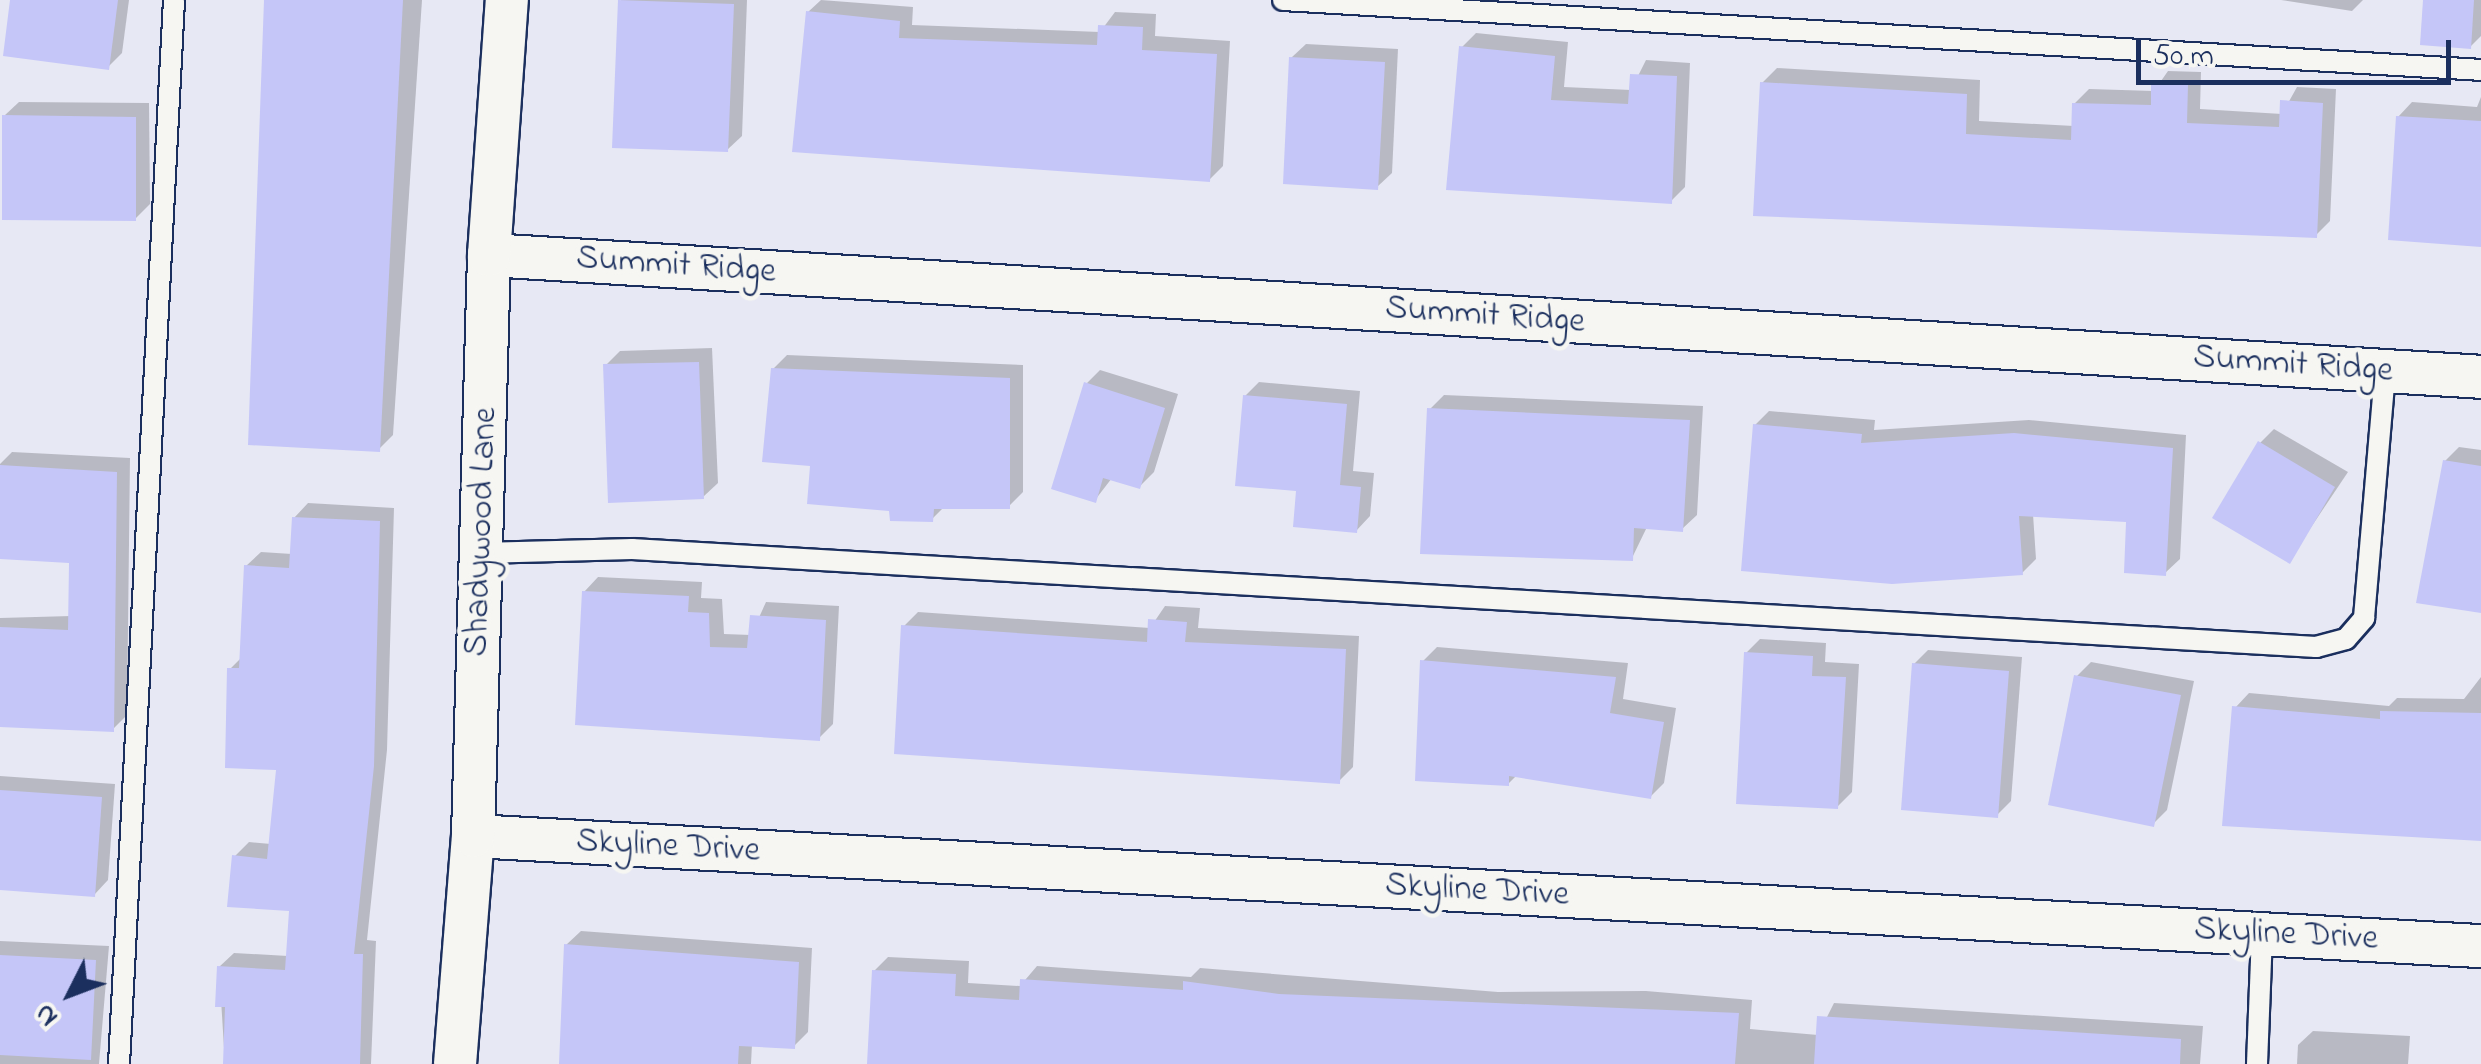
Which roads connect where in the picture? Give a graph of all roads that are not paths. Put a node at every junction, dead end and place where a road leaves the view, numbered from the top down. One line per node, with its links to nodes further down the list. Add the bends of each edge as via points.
1 (174, 0): 12 (lane)
2 (506, 0): 5 (street, Shadywood Lane)
3 (1283, 0): 4 (lane)
4 (2481, 70)
5 (489, 255): 6 (street, Summit Ridge); 8 (street, Shadywood Lane)
6 (2385, 371): 7 (street, Summit Ridge); 8 (lane, via 2364,618 2346,639 2316,646 632,549)
7 (2481, 377)
8 (481, 553): 9 (street, Shadywood Lane)
9 (473, 836): 10 (street, Skyline Drive); 13 (street, Shadywood Lane)
10 (2262, 934): 11 (street, Skyline Drive); 14 (lane)
11 (2481, 946)
12 (119, 1064)
13 (454, 1064)
14 (2257, 1064)

